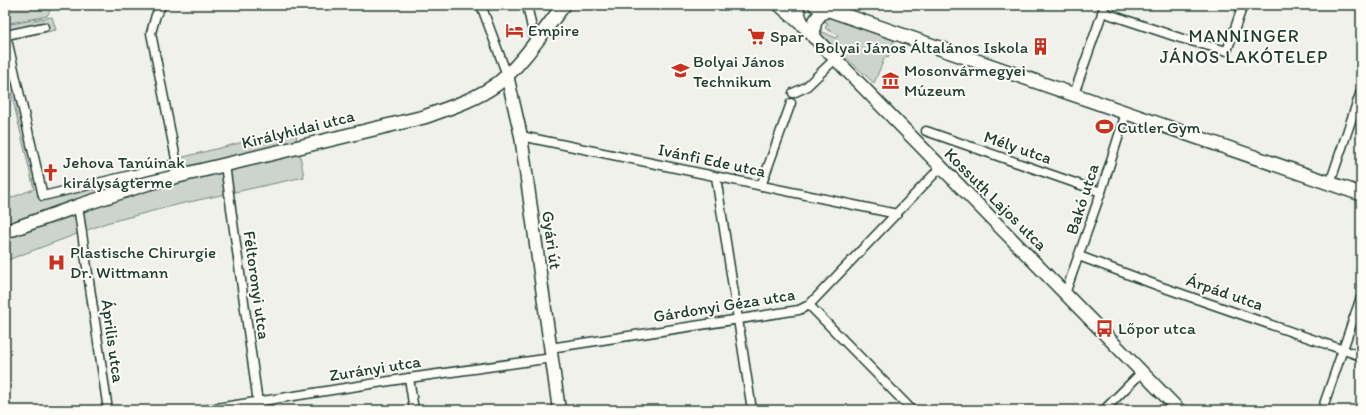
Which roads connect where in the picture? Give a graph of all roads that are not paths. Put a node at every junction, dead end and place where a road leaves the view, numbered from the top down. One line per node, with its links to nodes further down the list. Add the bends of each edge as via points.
1 (162, 5): 26 (street, via 151,33)
2 (481, 5): 16 (street)
3 (527, 5): 14 (street)
4 (564, 5): 14 (main road, Királyhidai utca)
5 (780, 5): 11 (main road)
6 (799, 5): 11 (main road, Kossuth Lajos utca, via 800,18)
7 (815, 5): 10 (main road)
8 (1242, 5): 9 (street, via 1227,51 1180,38)
9 (1104, 8): 19 (street)
10 (828, 9): 13 (main road, via 816,19); 19 (main road)
11 (804, 26): 13 (main road, Kossuth Lajos utca)
12 (44, 27): 26 (street, Királyhidai utca, via 6,35 43,196)
13 (814, 37): 15 (main road, Kossuth Lajos utca)
14 (535, 42): 16 (main road, Királyhidai utca)
15 (835, 59): 18 (street, via 806,87); 25 (main road, Kossuth Lajos utca)
16 (507, 75): 23 (main road, Gyári út); 24 (main road, Királyhidai utca, via 496,85 475,97 424,116)
17 (1361, 91): 28 (street)
18 (794, 92)
19 (1074, 94): 21 (main road)
20 (791, 103): 29 (street)
21 (1126, 113): 28 (main road); 30 (street, Bakó utca)
22 (926, 131): 30 (street, Mély utca)
23 (521, 136): 27 (street, Ivánfi Ede utca); 41 (main road, Gyári út)
24 (225, 165): 26 (main road, Királyhidai utca); 45 (street, Féltoronyi utca)
25 (941, 168): 33 (street, Gárdonyi Géza utca); 36 (main road, Kossuth Lajos utca)
26 (178, 169): 32 (main road, Királyhidai utca)
27 (716, 177): 29 (street, Ivánfi Ede utca); 39 (street)
28 (1330, 183): 31 (main road)
29 (762, 186): 33 (street, Ivánfi Ede utca)
30 (1101, 192): 35 (street, Bakó utca)
31 (1361, 194)
32 (78, 206): 34 (main road, Királyhidai utca); 46 (street, Április utca)
33 (897, 214): 38 (street, Gárdonyi Géza utca)
34 (5, 232)
35 (1079, 256): 36 (street, Bakó utca); 40 (street, Árpád utca)
36 (1065, 294): 43 (main road, Kossuth Lajos utca)
37 (1361, 297): 40 (street)
38 (809, 305): 39 (street, Gárdonyi Géza utca, via 799,310); 51 (street)
39 (737, 319): 41 (street, Gárdonyi Géza utca); 50 (street)
40 (1343, 349): 42 (street, Árpád utca); 54 (street)
41 (551, 353): 44 (street, Zurányi utca); 49 (main road, Gyári út)
42 (1361, 356)
43 (1142, 372): 52 (street); 53 (main road, Kossuth Lajos utca)
44 (409, 378): 45 (street, Zurányi utca); 48 (street)
45 (259, 406): 47 (street, Zurányi utca)
46 (108, 410)
47 (204, 410)
48 (414, 410)
49 (559, 410)
50 (752, 410)
51 (912, 410)
52 (1104, 410)
53 (1179, 410)
54 (1322, 410)

